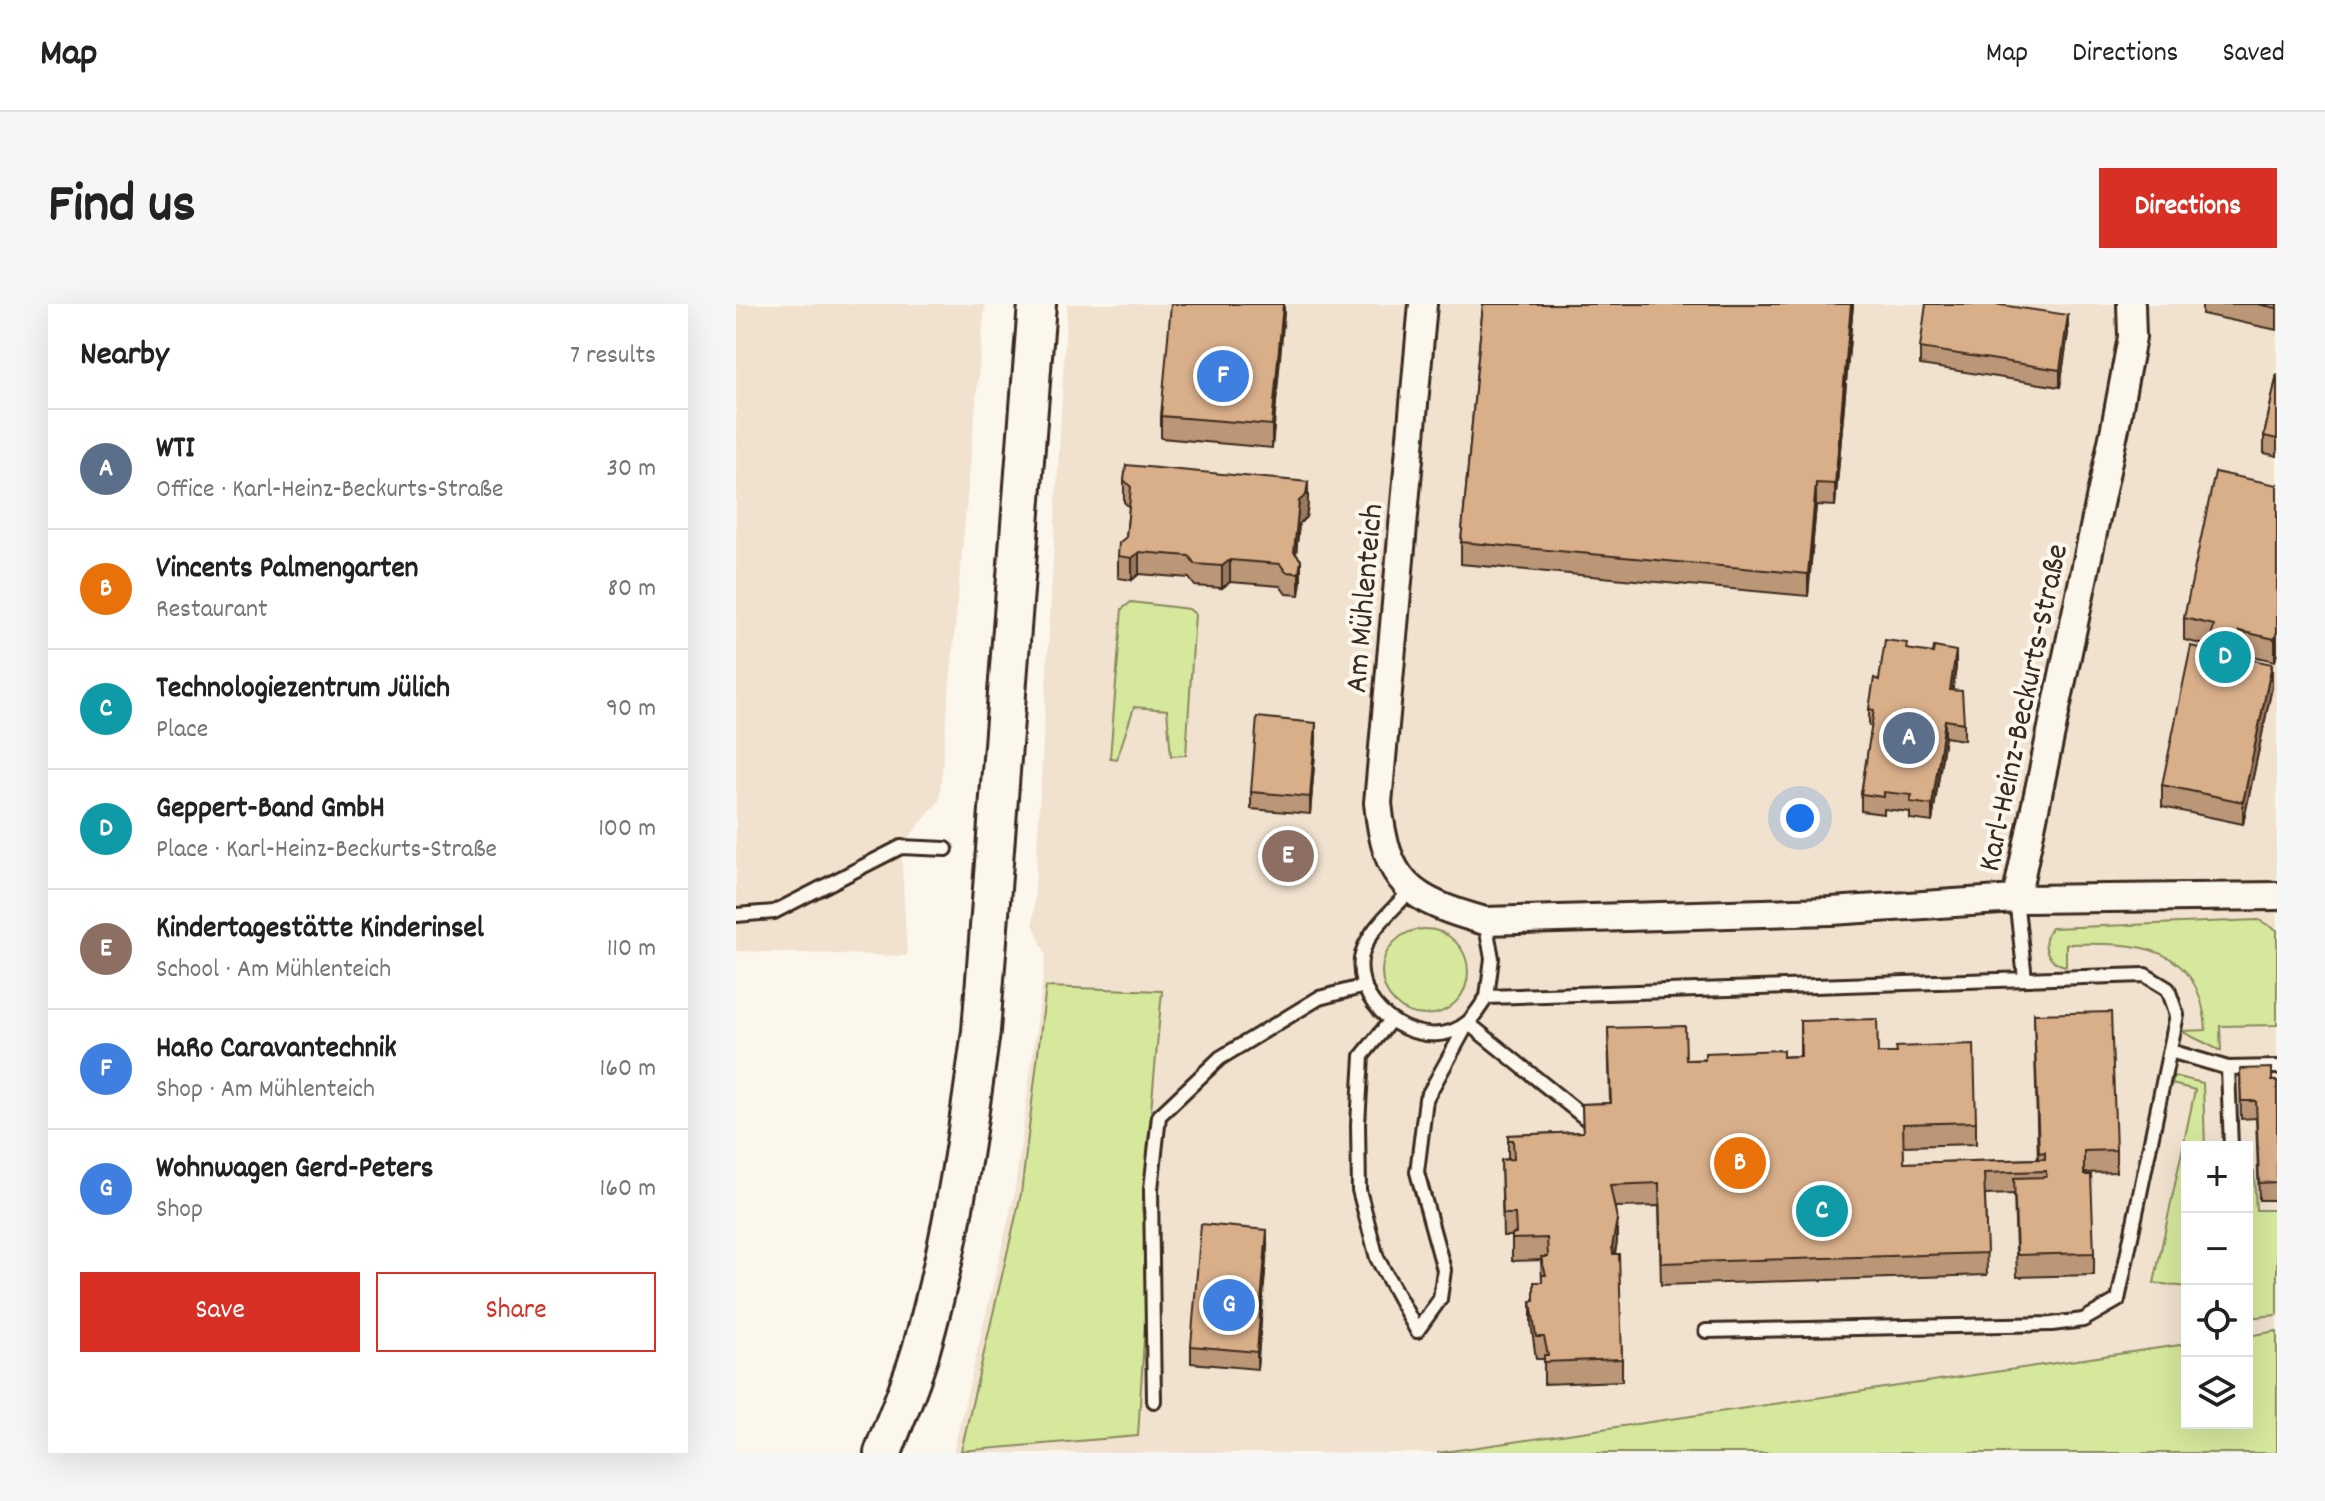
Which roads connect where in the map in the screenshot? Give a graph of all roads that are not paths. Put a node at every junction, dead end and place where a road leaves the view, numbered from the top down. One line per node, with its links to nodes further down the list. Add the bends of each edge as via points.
1 (1037, 304): 22 (main road, via 981,1031 939,1278 920,1352)
2 (1423, 304): 5 (street, Am Mühlenteich, via 1378,803 1382,840 1395,873)
3 (2131, 304): 7 (street, Karl-Heinz-Beckurts-Straße, via 2132,337 2118,413)
4 (946, 849): 8 (lane, via 901,847 774,912)
5 (1411, 890): 9 (street, Karl-Heinz-Beckurts-Straße, via 1446,910); 11 (lane, via 1374,930 1361,959)
6 (2277, 896): 7 (street)
7 (2016, 899): 9 (street, Karl-Heinz-Beckurts-Straße, via 1831,911); 10 (lane)
8 (736, 915)
9 (1485, 921): 12 (lane, via 1492,958)
10 (2025, 978): 12 (lane); 15 (lane, via 2145,975 2168,989 2177,1015)
11 (1365, 986): 13 (lane); 21 (lane, via 1319,998 1220,1058 1159,1116 1151,1189)
12 (1487, 997): 14 (lane)
13 (1391, 1020): 14 (lane, via 1410,1032 1436,1035); 14 (lane, via 1362,1056 1359,1190 1377,1258 1417,1331 1440,1299 1444,1270 1417,1172 1426,1099)
14 (1468, 1023): 18 (lane)
15 (2170, 1051): 17 (lane); 20 (lane, via 2118,1300 2083,1320 2052,1324)
16 (2277, 1067): 17 (lane)
17 (2228, 1068): 19 (lane)
18 (1589, 1121)
19 (2231, 1141)
20 (1706, 1331)
21 (1154, 1401)
22 (883, 1453)

